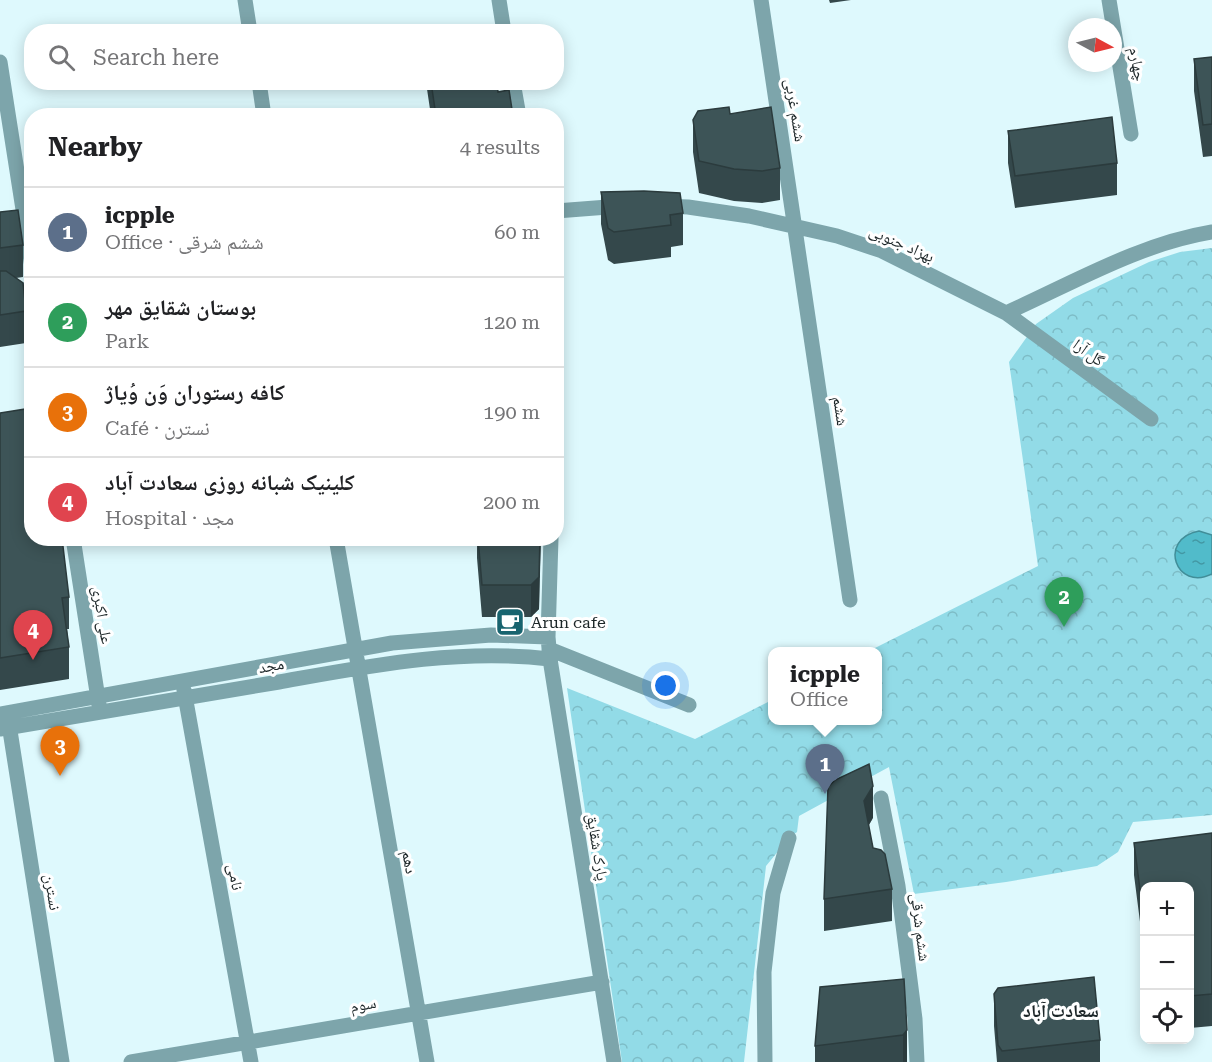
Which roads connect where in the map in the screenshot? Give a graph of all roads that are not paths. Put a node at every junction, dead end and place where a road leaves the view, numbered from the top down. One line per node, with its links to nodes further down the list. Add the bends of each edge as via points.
1 (245, 0): 5 (street)
2 (499, 0): 6 (street)
3 (761, 0): 15 (street, ششم غربی)
4 (1109, 0): 12 (street, چهارم)
5 (249, 24)
6 (503, 24)
7 (0, 62): 14 (street)
8 (260, 90): 10 (street)
9 (514, 90): 11 (street)
10 (263, 108)
11 (518, 108)
12 (1131, 134)
13 (564, 210): 15 (street, بهزاد جنوبی, via 645,205 688,207)
14 (24, 216)
15 (795, 226): 19 (street, بهزاد جنوبی, via 882,251); 24 (street, ششم)
16 (1212, 232): 19 (street, via 1151,247)
17 (24, 290): 18 (street)
18 (0, 294)
19 (1006, 313): 20 (street, گل آرا)
20 (1151, 419)
21 (74, 546): 30 (street, علی اکبری)
22 (337, 546): 26 (street, دهم)
23 (551, 546): 25 (street, پارک شقایق)
24 (850, 600)
25 (549, 648): 26 (street, مجد, via 491,635); 27 (street, مجد, via 516,655 420,659); 31 (street, مجد); 35 (street, پارک شقایق)
26 (356, 650): 27 (street, دهم); 28 (street, مجد)
27 (358, 668): 29 (street, مجد); 36 (street, دهم)
28 (182, 681): 29 (street, نامی); 30 (street, مجد)
29 (185, 698): 30 (street, مجد); 37 (street, نامی)
30 (99, 704): 32 (street, مجد)
31 (689, 705)
32 (4, 721): 38 (street, نسترن)
33 (881, 798): 44 (street, ششم شرقی, via 898,886)
34 (789, 838): 43 (street, via 773,893 765,961)
35 (602, 982): 36 (street, سوم); 42 (street, پارک شقایق)
36 (418, 1013): 37 (street, سوم); 41 (street, دهم)
37 (247, 1042): 39 (street, سوم); 40 (street, نامی)
38 (62, 1062)
39 (131, 1062)
40 (251, 1062)
41 (428, 1062)
42 (614, 1062)
43 (765, 1062)
44 (917, 1062)

